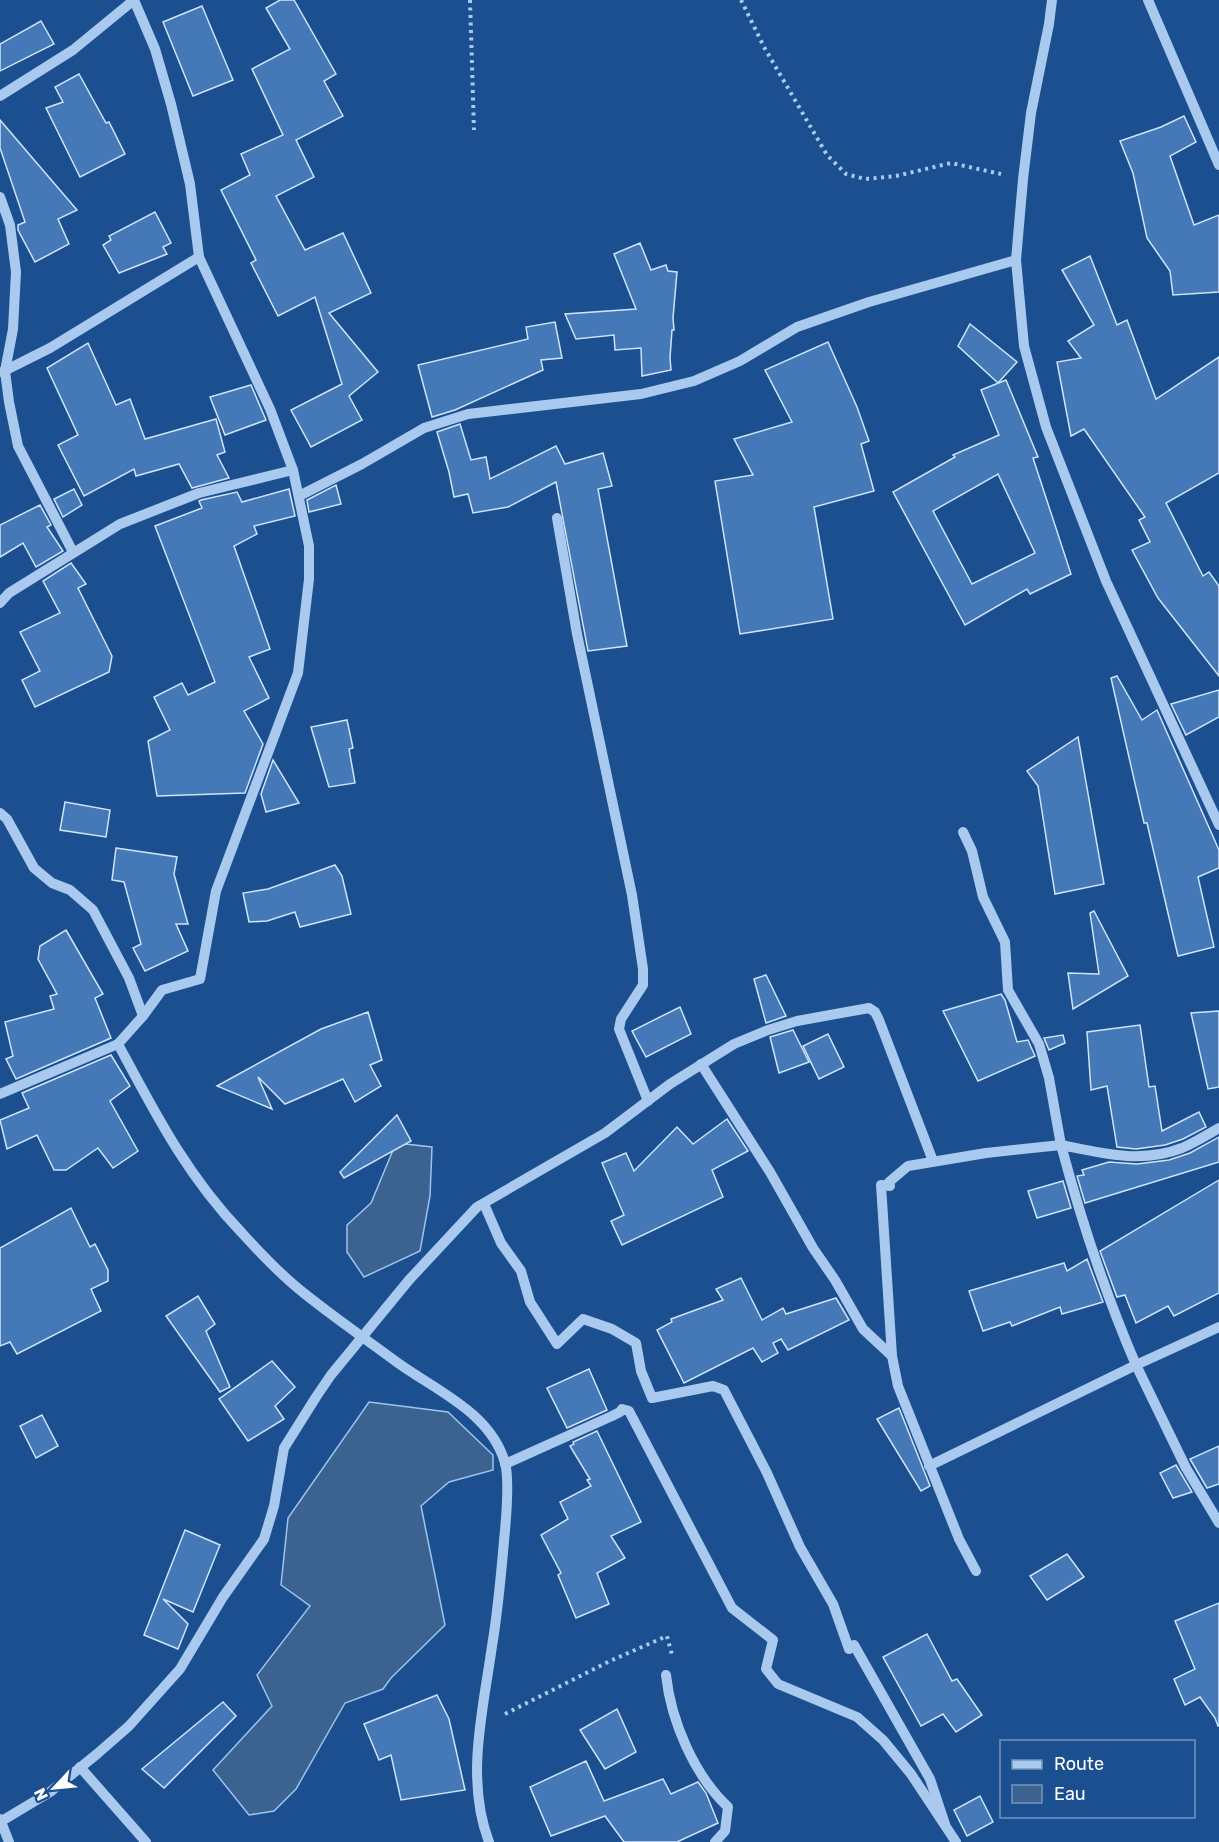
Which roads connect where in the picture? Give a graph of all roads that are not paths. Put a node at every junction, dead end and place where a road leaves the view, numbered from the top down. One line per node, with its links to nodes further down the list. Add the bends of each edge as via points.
1 (134, 0): 4 (street, via 73,50); 7 (street, via 155,49 171,104 190,184)
2 (1052, 0): 8 (street, via 1030,113)
3 (1148, 0): 5 (street)
4 (0, 96)
5 (1219, 165)
6 (0, 197): 9 (street, via 10,225 16,272 13,329)
7 (199, 257): 9 (street, via 50,348); 10 (street, via 270,409)
8 (1016, 260): 11 (street, via 797,327 741,360 694,381 641,394 468,414 424,428); 16 (street, via 1024,346 1046,427 1106,581)
9 (3, 372): 13 (street, via 18,446)
10 (292, 470): 11 (street); 13 (street, via 199,493 120,524)
11 (300, 496): 18 (street, via 309,546 309,579 298,673 216,891 200,979 162,990)
12 (557, 518): 22 (street, via 644,969 643,985 621,1018 619,1029)
13 (73, 552): 14 (street, via 9,593)
14 (0, 603)
15 (0, 813): 18 (street, via 34,868 93,910 129,978)
16 (1219, 825)
17 (963, 832): 24 (street, via 972,851 983,897 1005,942 1008,990 1039,1044)
18 (143, 1016): 19 (street)
19 (118, 1044): 21 (street); 28 (street, via 196,1181 303,1293)
20 (701, 1064): 22 (street); 25 (street, via 768,1030 869,1008 879,1020); 29 (street, via 863,1329)
21 (0, 1094)
22 (648, 1101): 26 (street, via 605,1133)
23 (1219, 1128): 24 (street, via 1168,1153 1119,1157)
24 (1061, 1145): 25 (street); 30 (street, via 1097,1267)
25 (933, 1161): 29 (street, via 908,1166 889,1182 890,1186 881,1185)
26 (484, 1204): 28 (street, via 445,1240); 38 (street, via 501,1243 521,1271 530,1302 557,1344 583,1319 636,1343 641,1371 652,1398 713,1386 724,1390 800,1547 833,1604 849,1649 854,1645 930,1779)
27 (1219, 1328): 30 (street)
28 (363, 1337): 31 (street, via 471,1412 495,1440); 36 (street, via 326,1382 284,1448 264,1539 223,1597 185,1662 129,1726)
29 (892, 1356): 32 (street, via 898,1386)
30 (1136, 1365): 32 (street); 33 (street, via 1186,1468)
31 (505, 1464): 38 (street, via 622,1408 629,1411 732,1608 773,1640 766,1669 778,1684 857,1717 911,1774); 41 (street, via 503,1559 480,1727 477,1784 481,1820)
32 (929, 1466): 34 (street)
33 (1219, 1523)
34 (976, 1571)
35 (666, 1675): 42 (street, via 676,1722 688,1750 717,1797 728,1807 725,1831)
36 (80, 1767): 37 (street, via 50,1792); 40 (street)
37 (0, 1821): 39 (street)
38 (945, 1824): 43 (street)
39 (9, 1842)
40 (146, 1842)
41 (489, 1842)
42 (714, 1842)
43 (956, 1842)

